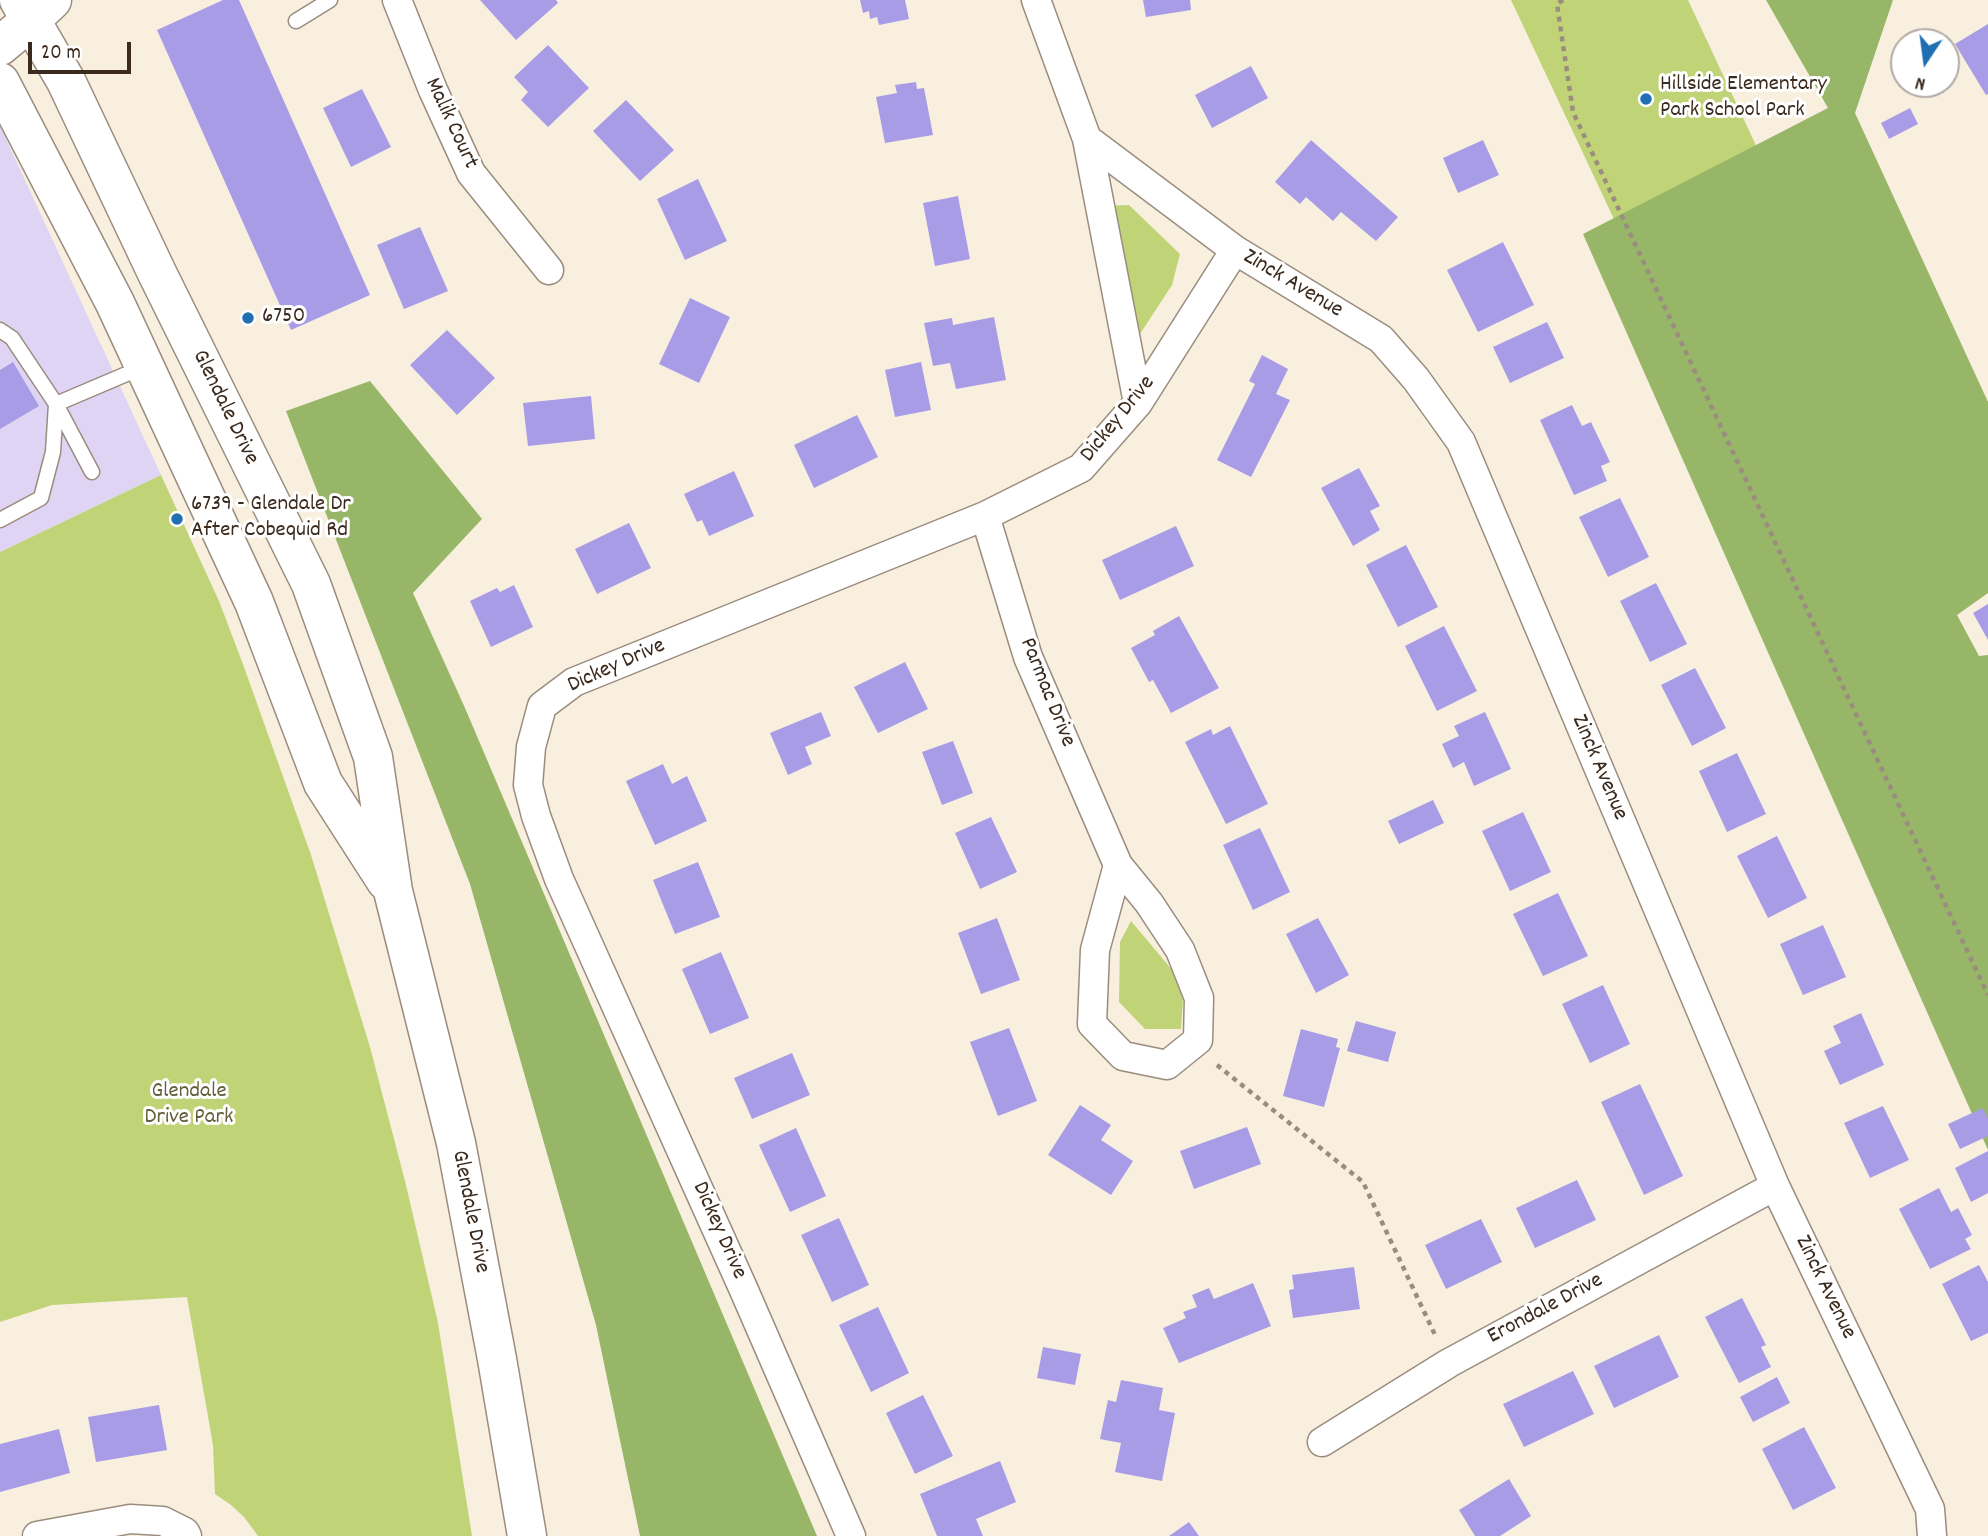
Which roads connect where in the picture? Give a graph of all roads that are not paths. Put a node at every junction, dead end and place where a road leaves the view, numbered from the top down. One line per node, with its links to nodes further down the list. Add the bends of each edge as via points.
1 (330, 0): 5 (lane)
2 (397, 0): 10 (street, Malik Court, via 471,173)
3 (1036, 0): 8 (street)
4 (34, 7): 6 (main road); 19 (main road, Glendale Drive, via 174,308 312,584 373,757)
5 (296, 20)
6 (0, 46)
7 (0, 82): 12 (main road, Glendale Drive)
8 (1087, 139): 9 (street, Zinck Avenue); 14 (street)
9 (1236, 250): 14 (street, Dickey Drive); 20 (street, Zinck Avenue, via 1381,340 1461,442)
10 (549, 270)
11 (0, 330): 13 (lane, via 12,338)
12 (144, 366): 13 (lane); 19 (main road, Glendale Drive, via 254,602 323,783)
13 (56, 404): 15 (lane); 17 (lane, via 53,452 41,498)
14 (1138, 404): 16 (street, Dickey Drive, via 1081,468)
15 (92, 472)
16 (985, 516): 18 (street, Parmac Drive, via 1028,657); 25 (street, Dickey Drive, via 574,682 541,706 531,747 528,785 559,878)
17 (0, 520)
18 (1118, 865): 18 (street, Parmac Drive, via 1095,950 1092,1024 1123,1056 1167,1066 1198,1040 1199,998 1180,950)
19 (393, 891): 24 (main road, Glendale Drive, via 456,1143)
20 (1775, 1186): 21 (street, Erondale Drive, via 1449,1363); 26 (street, Zinck Avenue, via 1930,1509)
21 (1322, 1442)
22 (37, 1536): 23 (street, via 130,1519 163,1521)
23 (187, 1536)
24 (527, 1536)
25 (851, 1536)
26 (1932, 1536)

